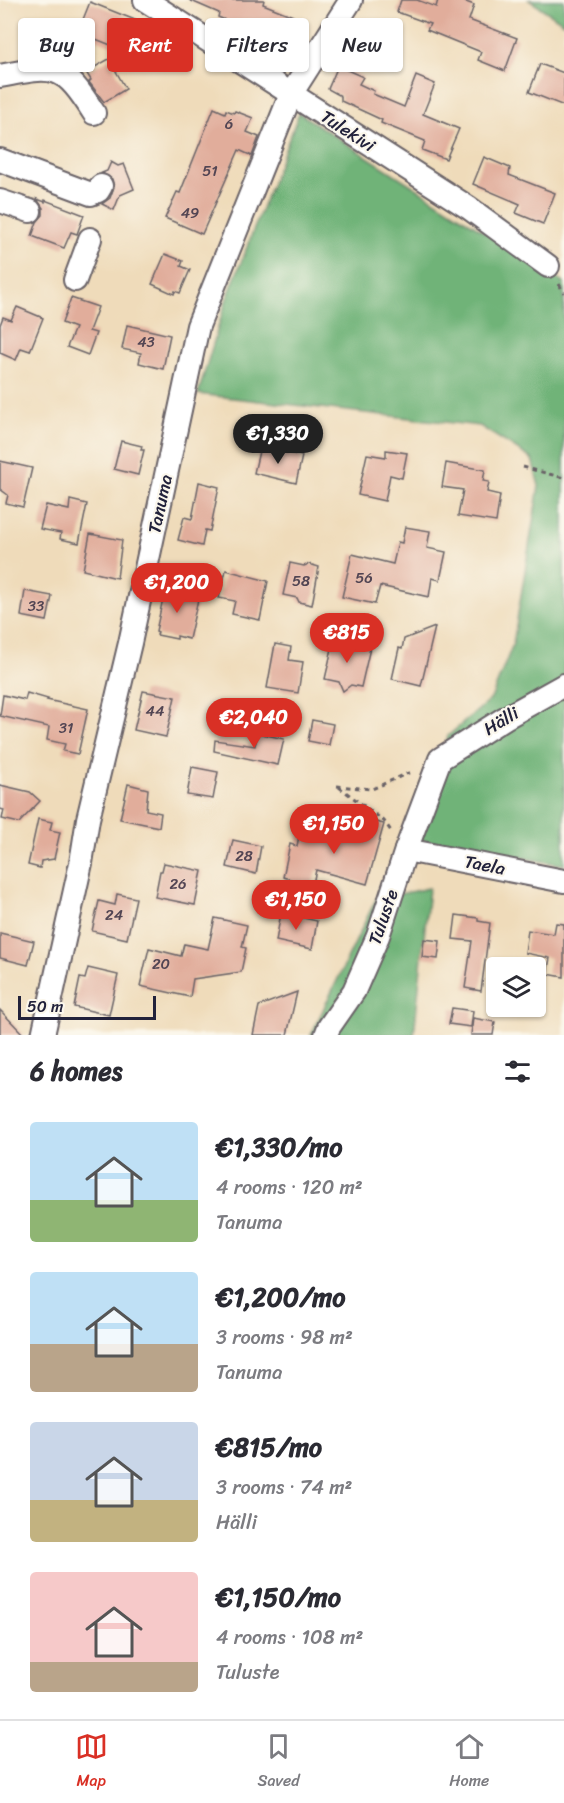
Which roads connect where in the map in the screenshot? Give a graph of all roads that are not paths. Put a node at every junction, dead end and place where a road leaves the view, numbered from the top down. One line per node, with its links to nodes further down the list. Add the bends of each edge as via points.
1 (145, 0): 4 (street, Tulekivi)
2 (351, 0): 4 (street, Tanuma)
3 (0, 76): 5 (street, via 48,69 60,72 72,81)
4 (291, 94): 11 (street, Tulekivi, via 468,208); 17 (street, Tanuma, via 198,326)
5 (94, 113)
6 (0, 160): 7 (street, via 91,194)
7 (101, 186)
8 (0, 201): 9 (street)
9 (30, 212)
10 (90, 238): 12 (street)
11 (548, 266)
12 (75, 280)
13 (564, 685): 14 (street, Hälli)
14 (440, 759): 15 (street, Tuluste)
15 (406, 850): 16 (street, Taela); 18 (street, Tuluste, via 378,936 354,992)
16 (564, 881)
17 (43, 1035)
18 (326, 1035)

